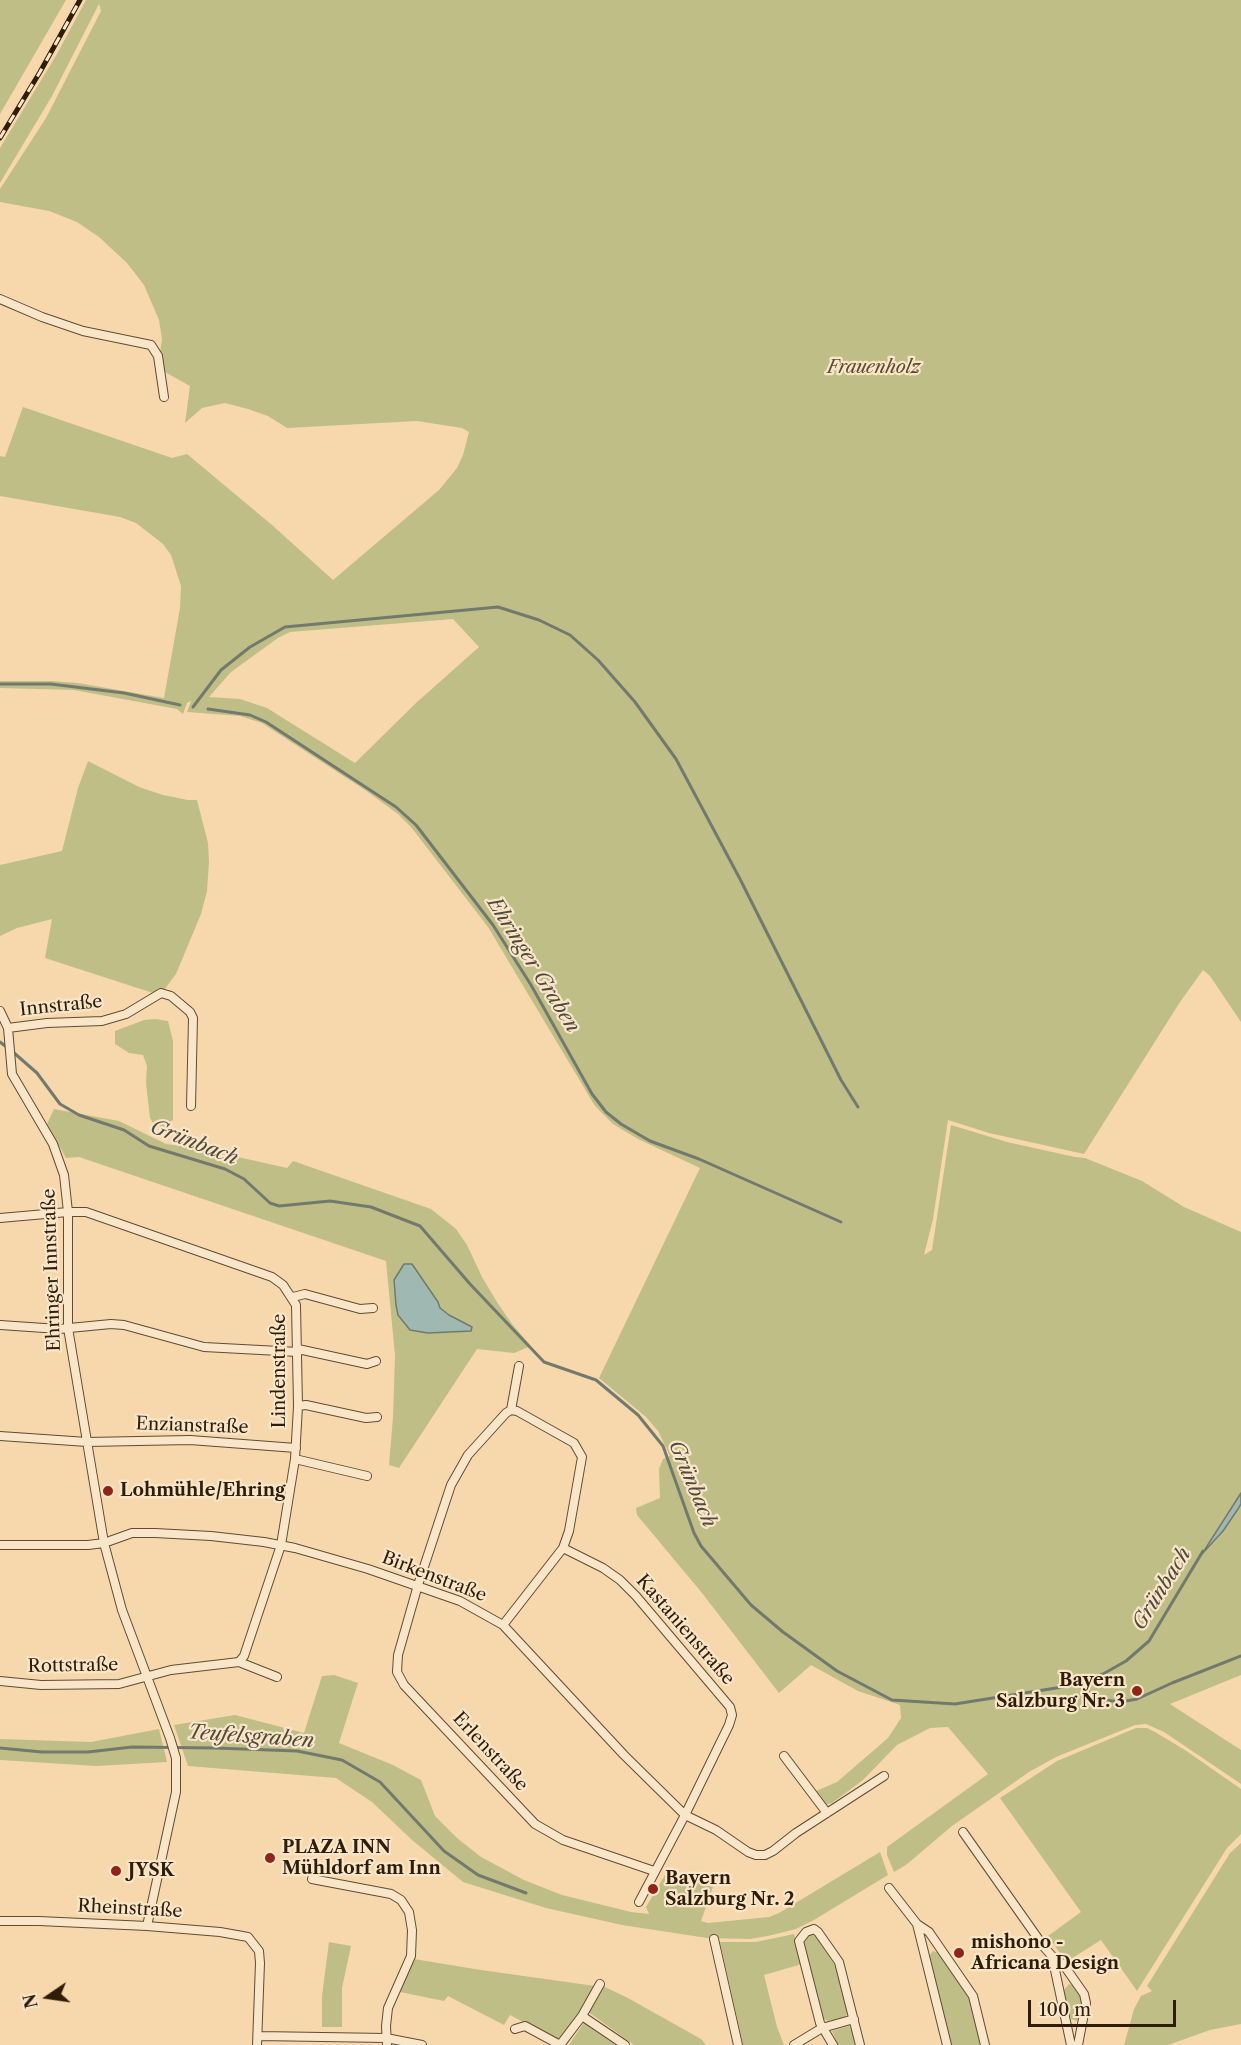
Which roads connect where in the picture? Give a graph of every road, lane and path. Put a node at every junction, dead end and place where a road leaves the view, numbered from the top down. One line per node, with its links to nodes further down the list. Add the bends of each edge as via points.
1 (0, 299): 2 (street, via 83,332 151,345 158,356)
2 (164, 397)
3 (0, 1011): 4 (street, Ehringer Innstraße)
4 (8, 1028): 5 (street, Innstraße, via 102,1021 126,1014 161,993 171,996 190,1012 194,1024); 6 (street, Ehringer Innstraße, via 14,1078 62,1164)
5 (191, 1106)
6 (68, 1212): 7 (street, Lindenstraße); 8 (street, Lindenstraße, via 86,1212 257,1271 283,1284); 11 (street, Ehringer Innstraße)
7 (0, 1218)
8 (293, 1297): 9 (street, via 305,1294 360,1309); 12 (street, Lindenstraße)
9 (373, 1308)
10 (0, 1325): 11 (street)
11 (68, 1328): 12 (street, via 124,1325 204,1347); 19 (street, Ehringer Innstraße)
12 (298, 1351): 13 (street, via 367,1364); 15 (street, Lindenstraße)
13 (376, 1361)
14 (519, 1366): 16 (street)
15 (298, 1406): 17 (street); 20 (street, Lindenstraße)
16 (511, 1410): 26 (street, via 574,1443 582,1457 569,1531); 27 (street, Erlenstraße, via 468,1455 451,1485)
17 (377, 1417)
18 (0, 1436): 19 (street, Enzianstraße)
19 (87, 1442): 20 (street, Enzianstraße, via 190,1440); 23 (street, Ehringer Innstraße)
20 (296, 1448): 21 (street, Lindenstraße)
21 (295, 1459): 22 (street); 25 (street, Lindenstraße)
22 (367, 1476)
23 (104, 1543): 24 (street); 25 (street, Birkenstraße, via 132,1533 154,1533); 30 (street, Ehringer Innstraße, via 122,1610)
24 (0, 1545)
25 (281, 1545): 27 (street, Birkenstraße); 29 (street, Lindenstraße)
26 (562, 1548): 28 (street); 36 (street, Kastanienstraße, via 620,1580 730,1707 729,1725)
27 (418, 1585): 28 (street, Birkenstraße); 38 (street, Erlenstraße, via 398,1655 397,1672 404,1685 535,1824 563,1840)
28 (503, 1624): 36 (street, Birkenstraße)
29 (239, 1662): 30 (street, Rottstraße, via 171,1670); 31 (street)
30 (147, 1677): 32 (street, Rottstraße, via 103,1685); 44 (street, Ehringer Innstraße, via 176,1758 176,1792)
31 (277, 1677)
32 (0, 1681)
33 (784, 1756): 35 (street)
34 (884, 1776): 35 (street, Birkenstraße)
35 (827, 1813): 36 (street, Birkenstraße, via 765,1855 748,1852)
36 (685, 1815): 38 (street)
37 (963, 1832): 48 (street)
38 (654, 1871): 41 (street)
39 (312, 1880): 59 (street, via 390,1894 401,1900 409,1912 411,1956 388,2008)
40 (889, 1888): 43 (street)
41 (639, 1902)
42 (0, 1921): 44 (street, Rheinstraße)
43 (917, 1924): 46 (street, via 929,1932); 47 (street)
44 (147, 1926): 58 (street, Rheinstraße, via 220,1932 248,1937 255,1943 260,1963)
45 (714, 1939): 63 (street)
46 (942, 1950): 47 (street, via 931,1948); 68 (street, via 976,2000)
47 (924, 1955): 67 (street)
48 (1052, 1956): 49 (street); 51 (street)
49 (1076, 1982): 51 (street, via 1067,1981); 55 (street, via 1086,2003)
50 (600, 1984): 52 (street)
51 (1059, 1988): 54 (street)
52 (582, 2016): 61 (street); 62 (street)
53 (854, 2019): 56 (street); 56 (street, via 839,1962 818,1932 809,1930 800,1941); 66 (street)
54 (1066, 2019): 55 (street, via 1072,2024); 69 (street)
55 (1083, 2020): 70 (street)
56 (822, 2028): 64 (street); 65 (street)
57 (515, 2029): 61 (street, via 525,2026)
58 (258, 2040): 59 (street)
59 (387, 2042): 60 (street)
60 (422, 2045)
61 (560, 2045)
62 (626, 2045)
63 (738, 2045)
64 (794, 2045)
65 (833, 2045)
66 (860, 2045)
67 (947, 2045)
68 (985, 2045)
69 (1071, 2045)
70 (1078, 2045)

